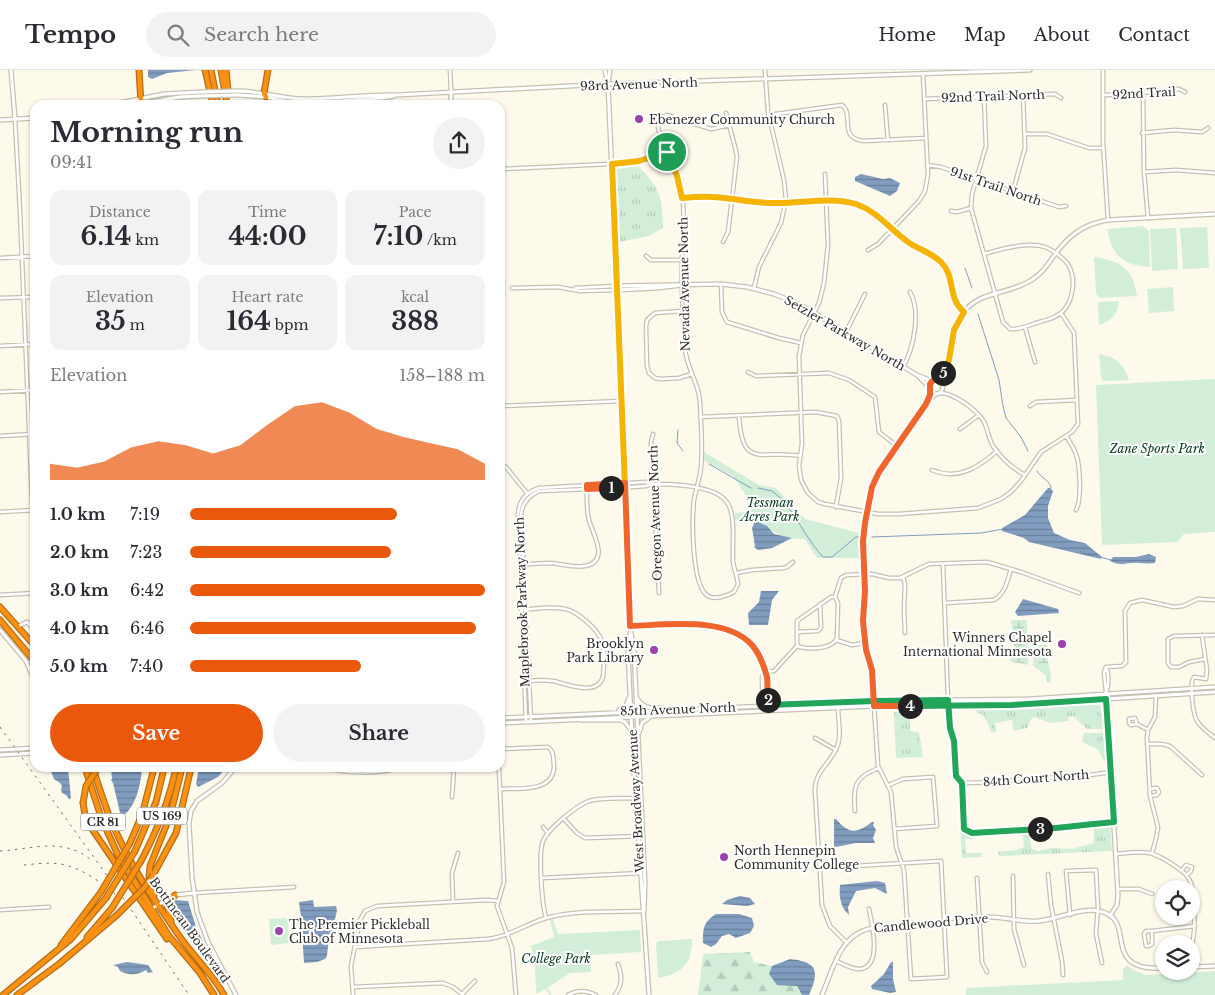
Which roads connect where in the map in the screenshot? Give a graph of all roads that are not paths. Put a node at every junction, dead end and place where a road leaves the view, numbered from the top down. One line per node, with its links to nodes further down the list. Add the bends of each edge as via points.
1 (11, 70): 41 (street)
2 (139, 70): 28 (highway)
3 (205, 70): 30 (highway)
4 (211, 70): 31 (highway)
5 (221, 70): 32 (highway)
6 (226, 70): 33 (highway)
7 (268, 70): 20 (highway)
8 (450, 70): 17 (street)
9 (605, 70): 16 (street, West Broadway Avenue)
10 (610, 70): 16 (street, West Broadway Avenue)
11 (765, 70): 15 (street)
12 (1030, 70): 14 (street, 93rd Avenue North)
13 (1103, 70): 22 (street)
14 (923, 72): 15 (street, 93rd Avenue North); 27 (street)
15 (766, 79): 16 (street, 93rd Avenue North); 39 (street)
16 (608, 84): 17 (street, 93rd Avenue North); 51 (street, West Broadway Avenue)
17 (451, 91): 21 (street, 93rd Avenue North); 36 (street)
18 (1185, 92): 19 (street, 92nd Trail, via 1179,89)
19 (1143, 93): 22 (street, 92nd Trail); 45 (street)
20 (265, 95): 25 (street, 93rd Avenue North); 29 (street, 93rd Avenue North, bridge, via 176,92); 34 (street, 93rd Avenue North)
21 (397, 95): 25 (street, 93rd Avenue North); 35 (street, 93rd Avenue North)
22 (1104, 95): 49 (street)
23 (984, 96): 24 (street, 92nd Trail North); 27 (street, 92nd Trail North); 57 (street, via 987,142)
24 (1023, 96): 26 (street, 92nd Trail North, via 1055,94); 46 (street)
25 (324, 98)
26 (1061, 98)
27 (925, 99): 47 (street)
28 (141, 100)
29 (145, 100)
30 (212, 100)
31 (217, 100)
32 (226, 100)
33 (227, 100)
34 (283, 100)
35 (363, 100)
36 (451, 100)
37 (885, 105): 48 (street)
38 (726, 113): 43 (street)
39 (769, 115): 48 (street, via 842,105 846,108 852,137 864,141); 62 (street)
40 (30, 118): 41 (street)
41 (15, 119): 42 (street); 74 (street)
42 (0, 120)
43 (730, 125): 50 (street, Nevada Avenue North, via 711,129 667,115 661,117 658,126); 60 (street, via 736,152)
44 (1208, 128): 45 (street, via 1202,132)
45 (1142, 133): 54 (street)
46 (1025, 134): 49 (street, via 1047,134 1089,148); 58 (street, via 1024,155)
47 (926, 138): 48 (street); 52 (street)
48 (888, 140)
49 (1103, 148): 68 (street)
50 (667, 152): 51 (street, via 639,161); 59 (street, Nevada Avenue North)
51 (612, 164): 53 (street); 82 (street, West Broadway Avenue)
52 (927, 165): 57 (street, 91st Trail North); 69 (street, via 922,196)
53 (505, 169)
54 (1144, 172): 55 (street); 67 (street)
55 (1215, 173)
56 (825, 174): 61 (street)
57 (976, 179): 58 (street, 91st Trail North); 64 (street)
58 (1012, 191): 63 (street, 91st Trail North, via 1059,207)
59 (682, 198): 60 (street); 78 (street, Nevada Avenue North)
60 (732, 199): 62 (street); 70 (street, via 728,232)
61 (826, 201): 62 (street); 69 (street, via 863,207); 91 (street, via 828,245 824,283)
62 (786, 203): 83 (street, via 781,223 759,267)
63 (1066, 206)
64 (971, 208): 65 (street, via 957,212); 72 (street)
65 (951, 210)
66 (1215, 214): 67 (street)
67 (1148, 218): 68 (street)
68 (1108, 220): 73 (street, via 1078,230)
69 (892, 228): 71 (street); 92 (street, via 940,262 950,276 955,302)
70 (723, 242)
71 (868, 250)
72 (984, 254): 73 (street, via 1018,246 1045,247); 85 (street)
73 (1056, 254): 85 (street, via 1032,281); 93 (street, via 1067,263 1072,274 1072,296)
74 (22, 256): 75 (street); 77 (street); 87 (street)
75 (30, 256)
76 (646, 256): 78 (street, via 651,260)
77 (0, 258)
78 (682, 260): 80 (street, Nevada Avenue North)
79 (721, 284): 80 (street, Setzler Parkway North); 83 (street, Setzler Parkway North); 96 (street, via 722,312 727,322)
80 (683, 285): 82 (street, Setzler Parkway North); 90 (street, Nevada Avenue North)
81 (512, 288): 82 (street)
82 (616, 288): 116 (street, West Broadway Avenue)
83 (754, 288): 91 (street, Setzler Parkway North, via 788,299)
84 (910, 292): 101 (street, via 914,299 915,335)
85 (995, 293): 92 (street, via 978,299); 94 (street, via 1004,325 1010,329)
86 (865, 294): 95 (street)
87 (24, 297): 88 (street); 89 (street); 97 (street)
88 (30, 297)
89 (0, 298)
90 (683, 311): 104 (street, Nevada Avenue North, via 685,353); 104 (street, via 655,313 649,317 646,326 649,373 655,378 679,378)
91 (813, 312): 95 (street, Setzler Parkway North); 96 (street)
92 (964, 312): 102 (street, via 954,330)
93 (1061, 314): 94 (street); 115 (street, via 1074,333)
94 (1025, 326): 100 (street)
95 (846, 332): 101 (street, Setzler Parkway North)
96 (801, 343): 105 (street)
97 (26, 345): 98 (street); 99 (street); 111 (street)
98 (30, 345)
99 (0, 346)
100 (1035, 362)
101 (903, 367): 106 (street, Setzler Parkway North)
102 (946, 369): 108 (street); 109 (street)
103 (748, 372): 105 (street, via 756,376)
104 (692, 374): 123 (street, Nevada Avenue North, via 699,391)
105 (799, 374): 120 (street); 129 (street, via 836,374 866,390 875,397 879,432)
106 (917, 375): 107 (street, Setzler Parkway North); 110 (street, Setzler Parkway North)
107 (933, 380): 108 (street); 110 (street)
108 (938, 380): 109 (street)
109 (944, 385): 113 (street); 114 (street)
110 (929, 388): 113 (street, via 933,394); 117 (street)
111 (28, 390): 112 (street); 125 (street)
112 (0, 392)
113 (939, 394): 114 (street); 117 (street)
114 (951, 396): 121 (street)
115 (1077, 400): 119 (street, via 1036,402); 128 (street, via 1078,424)
116 (622, 401): 118 (street); 137 (street, West Broadway Avenue)
117 (926, 404): 129 (street)
118 (505, 406)
119 (1030, 406)
120 (801, 413): 122 (street); 132 (street); 141 (street, via 820,412 837,416 839,421 841,478)
121 (979, 415): 124 (street); 131 (street)
122 (739, 416): 123 (street); 132 (street, via 740,438 750,451 760,455)
123 (700, 417): 139 (street, Nevada Avenue North, via 702,458)
124 (960, 429)
125 (29, 434): 127 (street); 130 (street)
126 (653, 434): 136 (street, Oregon Avenue North)
127 (0, 436)
128 (1066, 436): 135 (street, via 1041,452); 143 (street, via 1079,464)
129 (897, 446): 145 (street, via 872,487)
130 (30, 449)
131 (997, 451): 134 (street, via 966,472 940,473); 135 (street)
132 (800, 456): 141 (street, via 798,466 806,490 813,498)
133 (506, 467): 140 (street)
134 (932, 470)
135 (1025, 475): 145 (street, via 1005,496 974,509 892,514)
136 (653, 484): 137 (street); 139 (street); 154 (street, Oregon Avenue North)
137 (625, 485): 138 (street); 167 (street, West Broadway Avenue)
138 (587, 487): 140 (street, via 539,491); 147 (street, via 589,521 598,547 594,560 584,566)
139 (697, 488): 150 (street, via 718,494 729,505); 150 (street, Nevada Avenue North, via 693,518 696,568 701,586 712,597 731,594 738,587)
140 (529, 495): 147 (street, Maplebrook Parkway North, via 521,501 518,514)
141 (836, 507): 145 (street)
142 (30, 510): 144 (street)
143 (1076, 510)
144 (0, 512)
145 (867, 512): 151 (street, via 863,536)
146 (793, 562): 150 (street, via 783,568)
147 (522, 564): 162 (street, Maplebrook Parkway North); 163 (street, Maplebrook Parkway North)
148 (943, 564): 149 (street, via 987,562); 152 (street, via 926,565); 159 (street)
149 (1011, 568): 155 (street); 159 (street, via 1005,589 994,600)
150 (736, 573)
151 (864, 574): 152 (street); 157 (street, via 841,578); 176 (street)
152 (903, 577): 171 (street)
153 (30, 593): 156 (street)
154 (659, 593)
155 (1080, 593)
156 (0, 595)
157 (835, 597): 160 (street); 175 (street, via 838,603)
158 (1215, 600): 188 (street, via 1198,599 1174,607 1142,600 1130,603 1125,611 1126,662 1122,666 1106,667)
159 (945, 603): 193 (street)
160 (820, 604): 169 (street, via 797,621); 169 (street, via 821,628)
161 (0, 607): 166 (highway)
162 (521, 610): 163 (street); 182 (street, Maplebrook Parkway North)
163 (526, 610): 182 (street, Maplebrook Parkway North); 182 (street, via 560,608 576,612 602,643 603,677 596,687)
164 (0, 620): 170 (highway)
165 (30, 625): 166 (street, via 27,622)
166 (19, 626): 170 (highway); 174 (highway)
167 (630, 628): 181 (street, via 686,624 728,630 752,644 760,656); 185 (street, West Broadway Avenue); 187 (street, West Broadway Avenue)
168 (0, 630): 180 (street)
169 (796, 632): 177 (street)
170 (12, 633): 178 (highway)
171 (905, 633)
172 (1202, 635): 173 (street); 179 (street); 179 (street, via 1169,637 1168,663 1173,668)
173 (1215, 635)
174 (30, 640)
175 (836, 640): 176 (street, via 852,645); 177 (street, via 829,646)
176 (865, 644): 194 (street, via 872,670)
177 (798, 646): 181 (street, via 774,670)
178 (30, 656)
179 (1205, 659): 184 (street, via 1206,679 1194,677)
180 (30, 670)
181 (764, 672): 197 (street, via 767,677)
182 (527, 681): 207 (street, Maplebrook Parkway North)
183 (1215, 687): 184 (street, 85th Avenue North)
184 (1191, 688): 188 (street, 85th Avenue North); 189 (street)
185 (635, 692): 199 (street, via 638,701 646,708); 202 (street, West Broadway Avenue)
186 (1215, 692): 189 (street, 85th Avenue North)
187 (630, 693): 201 (street, West Broadway Avenue); 204 (street, via 627,705)
188 (1106, 693): 191 (street, 85th Avenue North); 192 (street)
189 (1192, 693): 190 (street, 85th Avenue North); 217 (street, via 1196,720)
190 (1156, 695): 192 (street, 85th Avenue North); 214 (street, via 1155,717)
191 (1029, 699): 193 (street, 85th Avenue North); 195 (street)
192 (1106, 699): 195 (street, 85th Avenue North); 238 (street)
193 (948, 700): 194 (street, 85th Avenue North); 196 (street)
194 (874, 701): 197 (street, 85th Avenue North); 198 (street)
195 (1029, 704): 196 (street, 85th Avenue North)
196 (948, 705): 198 (street, 85th Avenue North); 240 (street, via 956,776)
197 (766, 706): 199 (street, 85th Avenue North); 203 (street)
198 (874, 706): 200 (street, 85th Avenue North); 226 (street)
199 (719, 708): 202 (street, 85th Avenue North)
200 (838, 708): 203 (street, 85th Avenue North); 223 (street)
201 (631, 711): 202 (street, 85th Avenue North); 204 (street, 85th Avenue North); 208 (street, West Broadway Avenue)
202 (636, 711): 205 (street, West Broadway Avenue)
203 (766, 711): 206 (street, 85th Avenue North)
204 (617, 712): 207 (street, 85th Avenue North)
205 (636, 716): 206 (street, 85th Avenue North); 208 (street, 85th Avenue North); 222 (street, West Broadway Avenue)
206 (653, 716): 222 (street, via 640,725)
207 (528, 717): 209 (street, 85th Avenue North); 211 (street, Maplebrook Parkway North)
208 (631, 717): 210 (street, 85th Avenue North); 215 (street, West Broadway Avenue)
209 (505, 718)
210 (578, 719): 211 (street, 85th Avenue North); 215 (street, via 620,720)
211 (529, 722): 212 (street, 85th Avenue North)
212 (505, 723)
213 (1136, 724): 214 (street)
214 (1148, 730): 218 (street)
215 (632, 732): 246 (street, West Broadway Avenue)
216 (815, 738): 223 (street)
217 (1215, 738)
218 (1147, 744): 239 (street, via 1170,746); 243 (street)
219 (30, 748): 221 (street)
220 (505, 749): 242 (street, via 548,747 553,753 554,769 549,782 541,786)
221 (0, 750)
222 (638, 750): 254 (street, West Broadway Avenue)
223 (836, 750): 259 (street, via 820,771 815,786)
224 (30, 753): 225 (street)
225 (0, 755)
226 (879, 768): 241 (street); 247 (street, via 865,774 858,782 854,791)
227 (87, 772): 278 (highway, Bottineau Boulevard / CR 81, via 110,839)
228 (94, 772): 273 (highway, Bottineau Boulevard / CR 81, via 117,834)
229 (95, 772): 299 (highway, bridge, via 86,786 83,803 90,826 157,926)
230 (153, 772): 300 (highway, bridge, via 142,815 130,844 101,892)
231 (163, 772): 300 (highway, US 169, bridge, via 156,802 135,851 106,898 81,929)
232 (175, 772): 303 (highway, US 169, bridge, via 166,806 141,861 98,926)
233 (181, 772): 273 (highway, via 170,816 150,866 149,878)
234 (190, 772): 303 (highway, bridge, via 176,833 154,875 117,915)
235 (232, 772): 270 (street, via 222,784 201,797 192,811 189,823)
236 (454, 772): 245 (street)
237 (499, 772): 242 (street)
238 (1111, 772): 240 (street, 84th Court North); 249 (street)
239 (1202, 775)
240 (962, 783): 249 (street, via 966,832 1066,828)
241 (889, 785): 251 (street); 251 (street, via 897,780 933,777 937,826)
242 (500, 788): 274 (street, via 504,882)
243 (1150, 789): 244 (street); 244 (street, via 1157,788 1159,792)
244 (1150, 796): 256 (street, via 1158,827)
245 (452, 797)
246 (636, 798): 248 (street, via 592,800 580,805); 253 (street, West Broadway Avenue)
247 (855, 811)
248 (564, 819): 252 (street); 253 (street, via 585,838)
249 (1114, 822): 257 (street)
250 (543, 827): 252 (street)
251 (894, 829): 258 (street)
252 (548, 832): 266 (street, via 541,847)
253 (638, 836): 254 (street); 261 (street, West Broadway Avenue)
254 (643, 836): 262 (street, West Broadway Avenue)
255 (458, 853): 275 (street, via 452,873)
256 (1152, 853): 257 (street); 260 (street)
257 (1116, 854): 269 (street)
258 (902, 864): 259 (street); 290 (street, via 941,862); 291 (street)
259 (819, 868): 297 (street, via 824,912 830,926)
260 (1182, 871): 264 (street); 264 (street, via 1186,865 1192,867)
261 (640, 873): 262 (street); 266 (street); 281 (street, West Broadway Avenue)
262 (645, 873): 281 (street, West Broadway Avenue)
263 (1048, 874): 287 (street)
264 (1187, 875): 292 (street, via 1192,886)
265 (1013, 876): 288 (street)
266 (542, 878): 286 (street)
267 (977, 878): 285 (street)
268 (294, 887): 270 (street)
269 (1118, 889): 271 (street, via 1139,889); 284 (street, via 1117,905)
270 (194, 893): 272 (street); 317 (street, via 205,936)
271 (1152, 894)
272 (175, 895): 276 (street); 289 (highway, via 167,906)
273 (155, 898): 276 (highway, Bottineau Boulevard / CR 81)
274 (498, 901): 275 (street); 295 (street, via 498,911)
275 (453, 902): 298 (street, via 377,906 365,911)
276 (158, 904): 278 (street); 289 (highway, Bottineau Boulevard / CR 81)
277 (48, 907): 280 (street)
278 (151, 909): 299 (highway, Bottineau Boulevard / CR 81)
279 (869, 909): 293 (street)
280 (0, 910)
281 (644, 911): 286 (street); 324 (street, West Broadway Avenue)
282 (1098, 911): 283 (street, Candlewood Drive); 283 (street, via 1096,870 1066,871); 284 (street); 302 (street, via 1096,934)
283 (1070, 915): 287 (street, Candlewood Drive)
284 (1110, 916): 308 (street, via 1119,927 1122,949 1131,962 1141,968)
285 (980, 917): 288 (street, Candlewood Drive); 290 (street, Candlewood Drive); 309 (street, via 982,962)
286 (546, 918): 295 (street)
287 (1053, 918): 288 (street, Candlewood Drive); 310 (street)
288 (1015, 920): 305 (street, via 1014,929)
289 (172, 924): 316 (highway, Bottineau Boulevard / CR 81)
290 (944, 924): 291 (street, Candlewood Drive); 291 (street, via 947,977 911,979)
291 (907, 926): 293 (street, Candlewood Drive)
292 (1195, 926): 294 (street); 296 (street)
293 (872, 928): 297 (street, Candlewood Drive); 301 (street, via 874,952 870,964 856,969)
294 (1152, 931): 294 (street, via 1152,944 1146,946 1144,934)
295 (508, 935): 298 (street); 320 (street)
296 (1195, 935)
297 (846, 942): 301 (street)
298 (355, 947): 312 (street)
299 (184, 955): 315 (highway, Bottineau Boulevard / CR 81)
300 (51, 957): 313 (highway, US 169)
301 (836, 961): 325 (street)
302 (1102, 963)
303 (60, 964): 314 (highway, US 169)
304 (618, 964): 323 (street, via 621,983)
305 (1024, 965)
306 (1215, 966): 307 (street)
307 (1200, 967)
308 (1155, 968)
309 (987, 972)
310 (1063, 976)
311 (475, 981): 319 (street)
312 (353, 987): 318 (street); 319 (street, via 438,982 450,984)
313 (3, 995)
314 (17, 995)
315 (214, 995)
316 (224, 995)
317 (236, 995)
318 (353, 995)
319 (463, 995)
320 (516, 995)
321 (568, 995): 322 (street, via 581,991)
322 (596, 995)
323 (615, 995)
324 (649, 995)
325 (822, 995)

